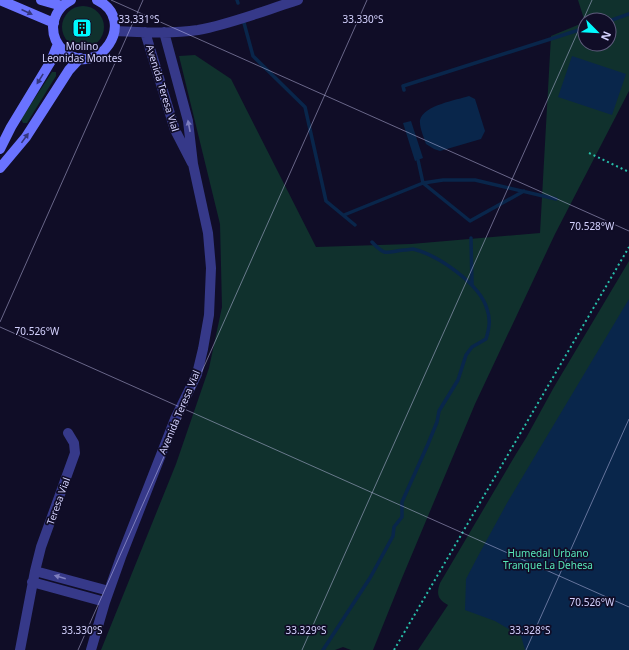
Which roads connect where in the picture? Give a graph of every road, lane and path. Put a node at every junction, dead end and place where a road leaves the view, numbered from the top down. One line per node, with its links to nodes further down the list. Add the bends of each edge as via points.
1 (0, 0): 9 (street, one-way to 9)
2 (41, 0): 7 (street)
3 (71, 0): 7 (street)
4 (97, 0): 8 (street)
5 (112, 0): 8 (street)
6 (298, 0): 12 (street, via 208,28)
7 (62, 6): 9 (street)
8 (110, 11): 10 (street)
9 (54, 23): 13 (street, via 54,34)
10 (115, 31): 11 (street); 14 (street, via 111,43 103,52 92,58)
11 (145, 32): 12 (street); 17 (street, Avenida Teresa Vial, via 175,130)
12 (164, 32): 17 (street, Avenida Teresa Vial, one-way to 12, via 188,121)
13 (58, 44): 14 (street, via 67,54); 15 (street, one-way to 15, via 51,61)
14 (80, 58): 18 (street, one-way to 14, via 26,137)
15 (0, 149)
16 (589, 153): 19 (path)
17 (193, 164): 24 (street, Avenida Teresa Vial, via 210,250 211,292 204,348 197,374 175,419)
18 (0, 168)
19 (629, 172)
20 (629, 247): 28 (path)
21 (68, 434): 22 (street, Teresa Vial, via 74,443 75,453)
22 (35, 570): 23 (street, Teresa Vial); 24 (street, one-way to 22)
23 (32, 582): 25 (street); 26 (street, Teresa Vial)
24 (109, 591): 25 (street, Avenida Teresa Vial)
25 (105, 602): 27 (street, Avenida Teresa Vial)
26 (20, 650)
27 (92, 650)
28 (394, 650)

